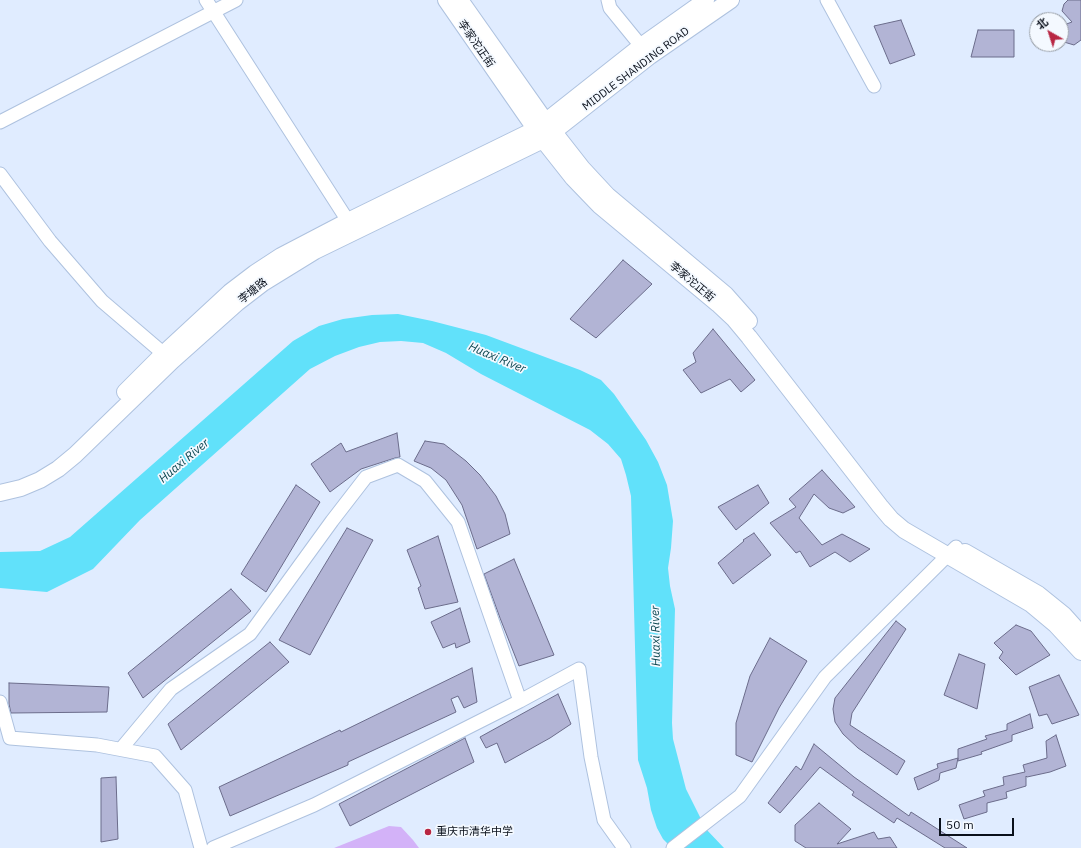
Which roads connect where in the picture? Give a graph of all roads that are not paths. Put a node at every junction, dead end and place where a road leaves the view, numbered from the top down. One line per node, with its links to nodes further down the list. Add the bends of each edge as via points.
1 (206, 0): 9 (street)
2 (236, 0): 9 (street)
3 (446, 0): 13 (main road, 李家沱正街)
4 (460, 0): 13 (main road, 李家沱正街)
5 (608, 0): 10 (street, via 610,8)
6 (706, 0): 10 (main road, MIDDLE SHANDING ROAD)
7 (731, 0): 13 (main road, MIDDLE SHANDING ROAD)
8 (827, 0): 11 (street)
9 (214, 11): 12 (street); 15 (street)
10 (642, 46): 13 (main road, MIDDLE SHANDING ROAD)
11 (874, 86)
12 (0, 122)
13 (545, 131): 15 (main road, 李塘路); 16 (main road, 李塘路, via 286,268); 19 (main road, 李家沱正街, via 574,178 595,201 734,319 891,519 904,530)
14 (0, 174): 16 (street, via 50,241 102,301)
15 (348, 221): 16 (main road, 李塘路, via 281,256 255,273 230,292)
16 (168, 357): 17 (main road, 李塘路, via 53,461 35,471); 18 (main road, 李塘路, via 75,455 58,469 21,488)
17 (0, 483)
18 (0, 493)
19 (952, 551): 20 (main road, via 1038,594 1064,615); 21 (main road, via 1030,604 1055,624); 28 (street, via 825,677 740,796)
20 (1081, 634)
21 (1081, 652)
22 (520, 701): 24 (street, via 458,522 425,482 398,465 366,477 250,634 171,689); 26 (street, via 314,805); 27 (street, via 579,669 591,757 604,820)
23 (0, 702): 24 (street, via 10,738)
24 (121, 749): 25 (street, via 155,756 186,790)
25 (201, 848)
26 (213, 848)
27 (624, 848)
28 (674, 848)

